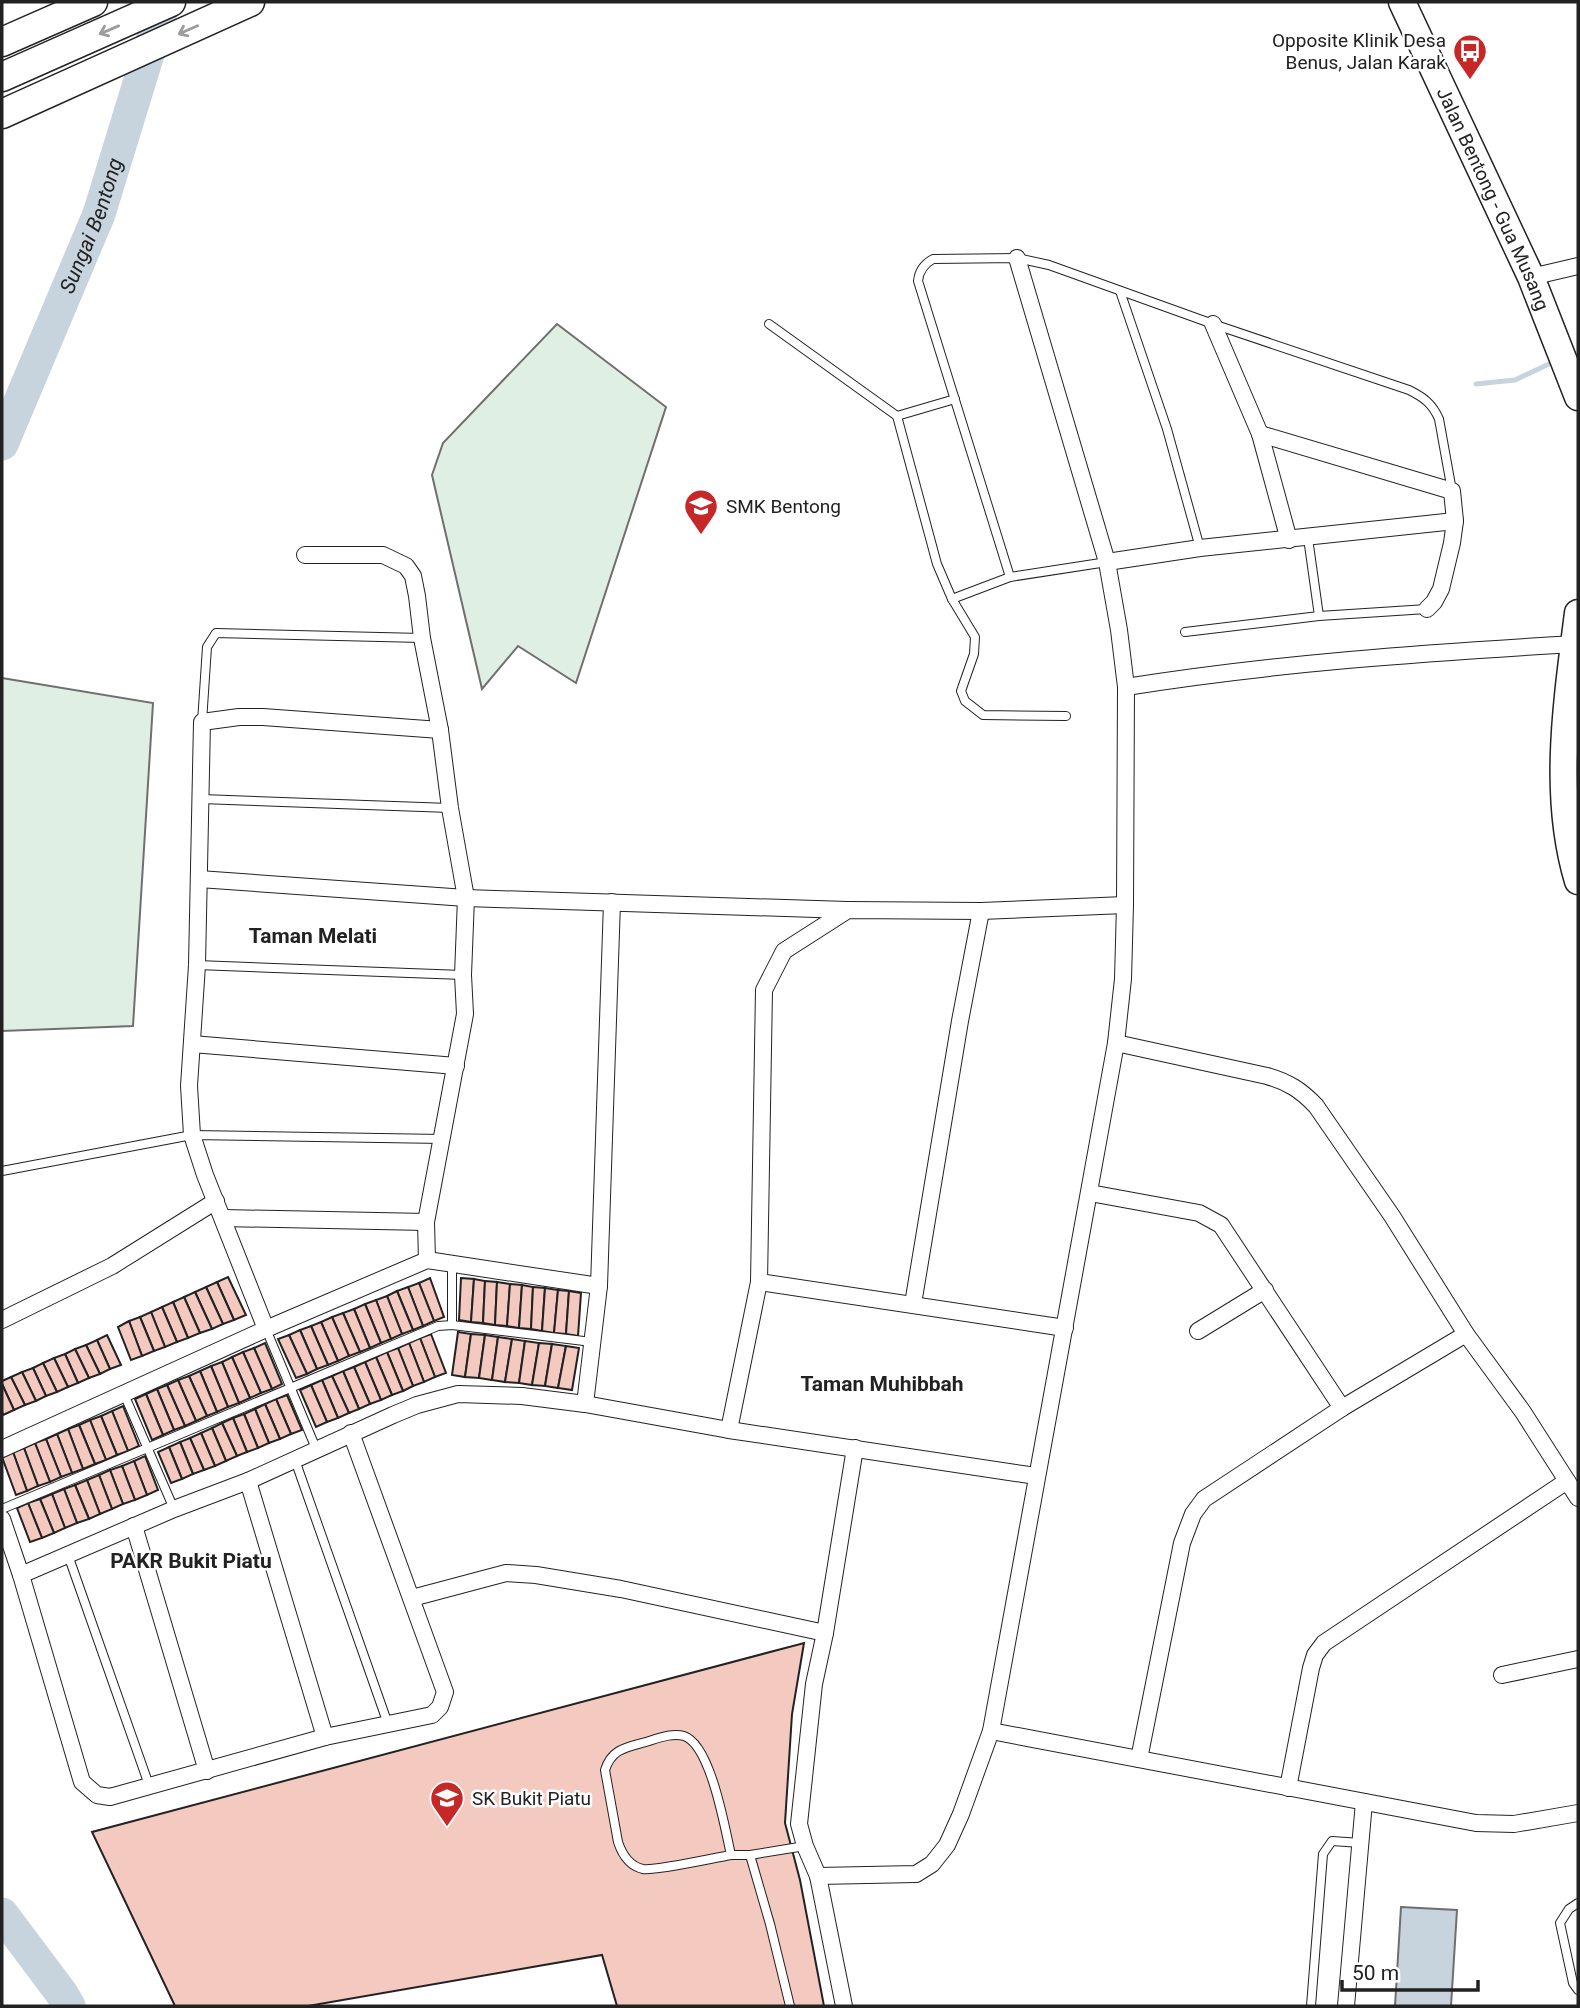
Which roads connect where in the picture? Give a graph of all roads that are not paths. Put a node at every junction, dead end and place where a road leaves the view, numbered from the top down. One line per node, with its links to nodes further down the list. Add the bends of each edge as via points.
1 (93, 2): 5 (highway)
2 (171, 2): 6 (highway, one-way to 6)
3 (250, 2): 7 (highway, one-way to 7)
4 (1402, 2): 10 (main road, Jalan Bentong - Gua Musang)
5 (8, 39)
6 (4, 76)
7 (2, 114)
8 (1017, 258): 11 (lane); 15 (lane, via 933,259 918,274); 24 (street)
9 (1578, 266): 10 (street)
10 (1531, 277): 14 (main road, Jalan Bentong - Gua Musang)
11 (1120, 291): 13 (lane); 22 (lane, via 1167,429)
12 (769, 324): 16 (lane)
13 (1213, 324): 17 (street); 18 (lane, via 1425,398 1439,419)
14 (1578, 397)
15 (955, 399): 16 (lane); 25 (lane)
16 (897, 416): 26 (lane, via 937,564)
17 (1260, 434): 18 (street); 21 (street)
18 (1452, 492): 19 (street)
19 (1455, 521): 20 (street); 27 (street, via 1441,589)
20 (1308, 538): 21 (street); 29 (lane)
21 (1289, 540): 22 (street)
22 (1200, 548): 24 (street)
23 (304, 555): 31 (street, via 383,555 407,566 413,576)
24 (1107, 562): 25 (lane); 34 (street)
25 (1010, 576): 26 (lane)
26 (952, 599): 35 (lane, via 975,637 961,691 965,701 983,715)
27 (1427, 608): 29 (lane)
28 (1578, 613): 32 (main road)
29 (1319, 617): 30 (lane)
30 (1185, 632)
31 (422, 638): 36 (lane, via 216,633 207,647); 37 (street)
32 (1574, 644): 33 (main road); 34 (street, via 1379,656)
33 (1574, 683): 41 (main road, via 1564,779 1565,817)
34 (1126, 687): 44 (street)
35 (1066, 716)
36 (202, 722): 37 (street, via 263,717); 38 (street)
37 (440, 730): 39 (street)
38 (201, 799): 39 (lane); 40 (street)
39 (450, 808): 42 (street)
40 (199, 879): 42 (street); 47 (street)
41 (1578, 881)
42 (466, 898): 43 (street); 48 (street)
43 (612, 902): 45 (street); 62 (street)
44 (1125, 905): 46 (street); 49 (street)
45 (848, 910): 46 (street); 61 (street, via 784,951 764,990)
46 (981, 911): 64 (street)
47 (197, 965): 48 (lane); 50 (street)
48 (463, 975): 51 (street, via 465,1014)
49 (1116, 1043): 55 (street); 70 (street, via 1267,1076 1301,1091 1392,1216)
50 (192, 1044): 51 (street); 52 (street)
51 (456, 1066): 53 (street)
52 (192, 1135): 53 (lane); 54 (lane); 56 (street)
53 (443, 1139): 58 (street)
54 (2, 1171)
55 (1090, 1194): 63 (street, via 1211,1218 1231,1237); 67 (street)
56 (216, 1201): 57 (street); 65 (street, via 112,1266)
57 (223, 1218): 58 (street); 68 (street)
58 (426, 1222): 59 (street)
59 (426, 1260): 60 (street); 68 (street)
60 (452, 1264): 62 (street); 66 (lane)
61 (759, 1282): 64 (street); 76 (street)
62 (599, 1286): 71 (street)
63 (1265, 1290): 69 (street); 75 (street)
64 (913, 1304): 67 (street)
65 (2, 1320)
66 (452, 1325): 71 (lane); 72 (lane, via 426,1329)
67 (1065, 1328): 83 (street)
68 (266, 1329): 72 (lane); 73 (street)
69 (1198, 1331)
70 (1466, 1334): 75 (street); 85 (street)
71 (592, 1342): 74 (street)
72 (291, 1388): 80 (lane); 81 (lane)
73 (124, 1394): 79 (street); 80 (lane)
74 (585, 1404): 76 (street); 77 (street, via 458,1394 417,1405)
75 (1342, 1408): 100 (street, via 1204,1499 1193,1514 1182,1542)
76 (729, 1430): 78 (street)
77 (352, 1433): 81 (street); 93 (street)
78 (855, 1448): 83 (street); 94 (street)
79 (2, 1449)
80 (148, 1450): 87 (lane); 88 (lane)
81 (317, 1451): 82 (street)
82 (295, 1460): 84 (street); 97 (lane)
83 (1036, 1476): 98 (street)
84 (248, 1480): 88 (street); 99 (street)
85 (1567, 1481): 86 (street); 103 (street, via 1324,1643 1311,1668)
86 (1578, 1498)
87 (2, 1509)
88 (174, 1509): 90 (street)
89 (2, 1519): 92 (street)
90 (134, 1526): 91 (street); 101 (street)
91 (68, 1555): 92 (street); 102 (lane)
92 (21, 1575): 102 (street, via 82,1782 97,1795 110,1797)
93 (412, 1598): 94 (street, via 506,1573 536,1575); 97 (street, via 445,1692 432,1714)
94 (825, 1633): 107 (street, via 801,1793 799,1824)
95 (1578, 1659): 96 (street)
96 (1502, 1675)
97 (388, 1724): 99 (street)
98 (991, 1731): 100 (street); 110 (street, via 961,1814 932,1864 916,1874)
99 (325, 1737): 101 (street)
100 (1139, 1759): 103 (street)
101 (207, 1771): 102 (street)
102 (149, 1785)
103 (1288, 1788): 104 (street)
104 (1364, 1802): 105 (street, via 1495,1825); 106 (street)
105 (1578, 1813)
106 (1360, 1843): 115 (lane, via 1332,1841 1323,1854); 116 (street)
107 (805, 1846): 109 (lane); 110 (street)
108 (731, 1855): 108 (lane, via 702,1753 694,1743 674,1735 624,1748 608,1760 605,1770 618,1842 627,1860 645,1869); 109 (lane)
109 (750, 1855): 113 (lane)
110 (818, 1876): 114 (street)
111 (1578, 1903): 112 (lane, via 1560,1923)
112 (1578, 1990)
113 (790, 2006)
114 (844, 2006)
115 (1311, 2006)
116 (1346, 2006)

